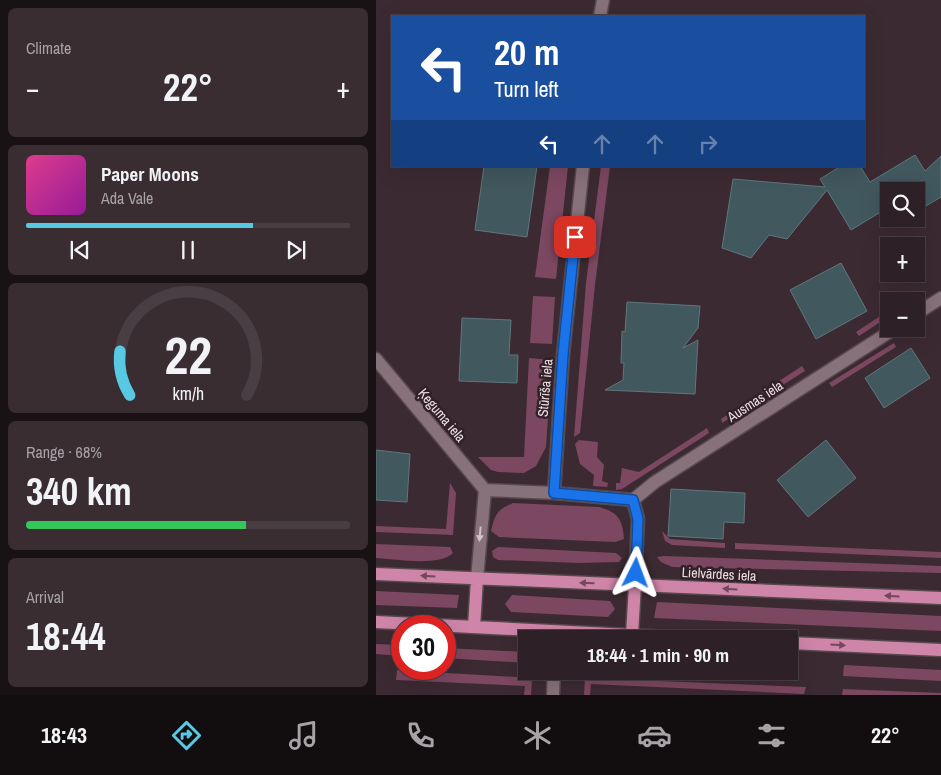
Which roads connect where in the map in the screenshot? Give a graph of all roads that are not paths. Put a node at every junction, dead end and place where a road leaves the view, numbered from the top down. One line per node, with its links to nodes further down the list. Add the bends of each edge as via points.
1 (602, 0): 2 (street)
2 (600, 15)
3 (583, 167): 9 (street, Stūrīša iela, via 563,354)
4 (941, 298): 5 (street)
5 (925, 308)
6 (882, 337): 10 (street, Ausmas iela, via 655,482)
7 (376, 359): 8 (street, Ķeguma iela)
8 (484, 490): 9 (street); 12 (street, one-way to 12)
9 (554, 493): 10 (street)
10 (633, 500): 13 (street, via 638,519)
11 (376, 574): 12 (main road, Lielvārdes iela, one-way to 11)
12 (477, 579): 13 (main road, Lielvārdes iela, one-way to 12); 16 (main road)
13 (635, 585): 14 (main road, Lielvārdes iela, one-way to 13); 17 (main road)
14 (941, 598)
15 (376, 622): 16 (main road)
16 (474, 627): 18 (main road)
17 (632, 630)
18 (518, 631)
19 (798, 643): 20 (main road, one-way to 20)
20 (941, 650)
21 (554, 680): 22 (street)
22 (553, 695)

